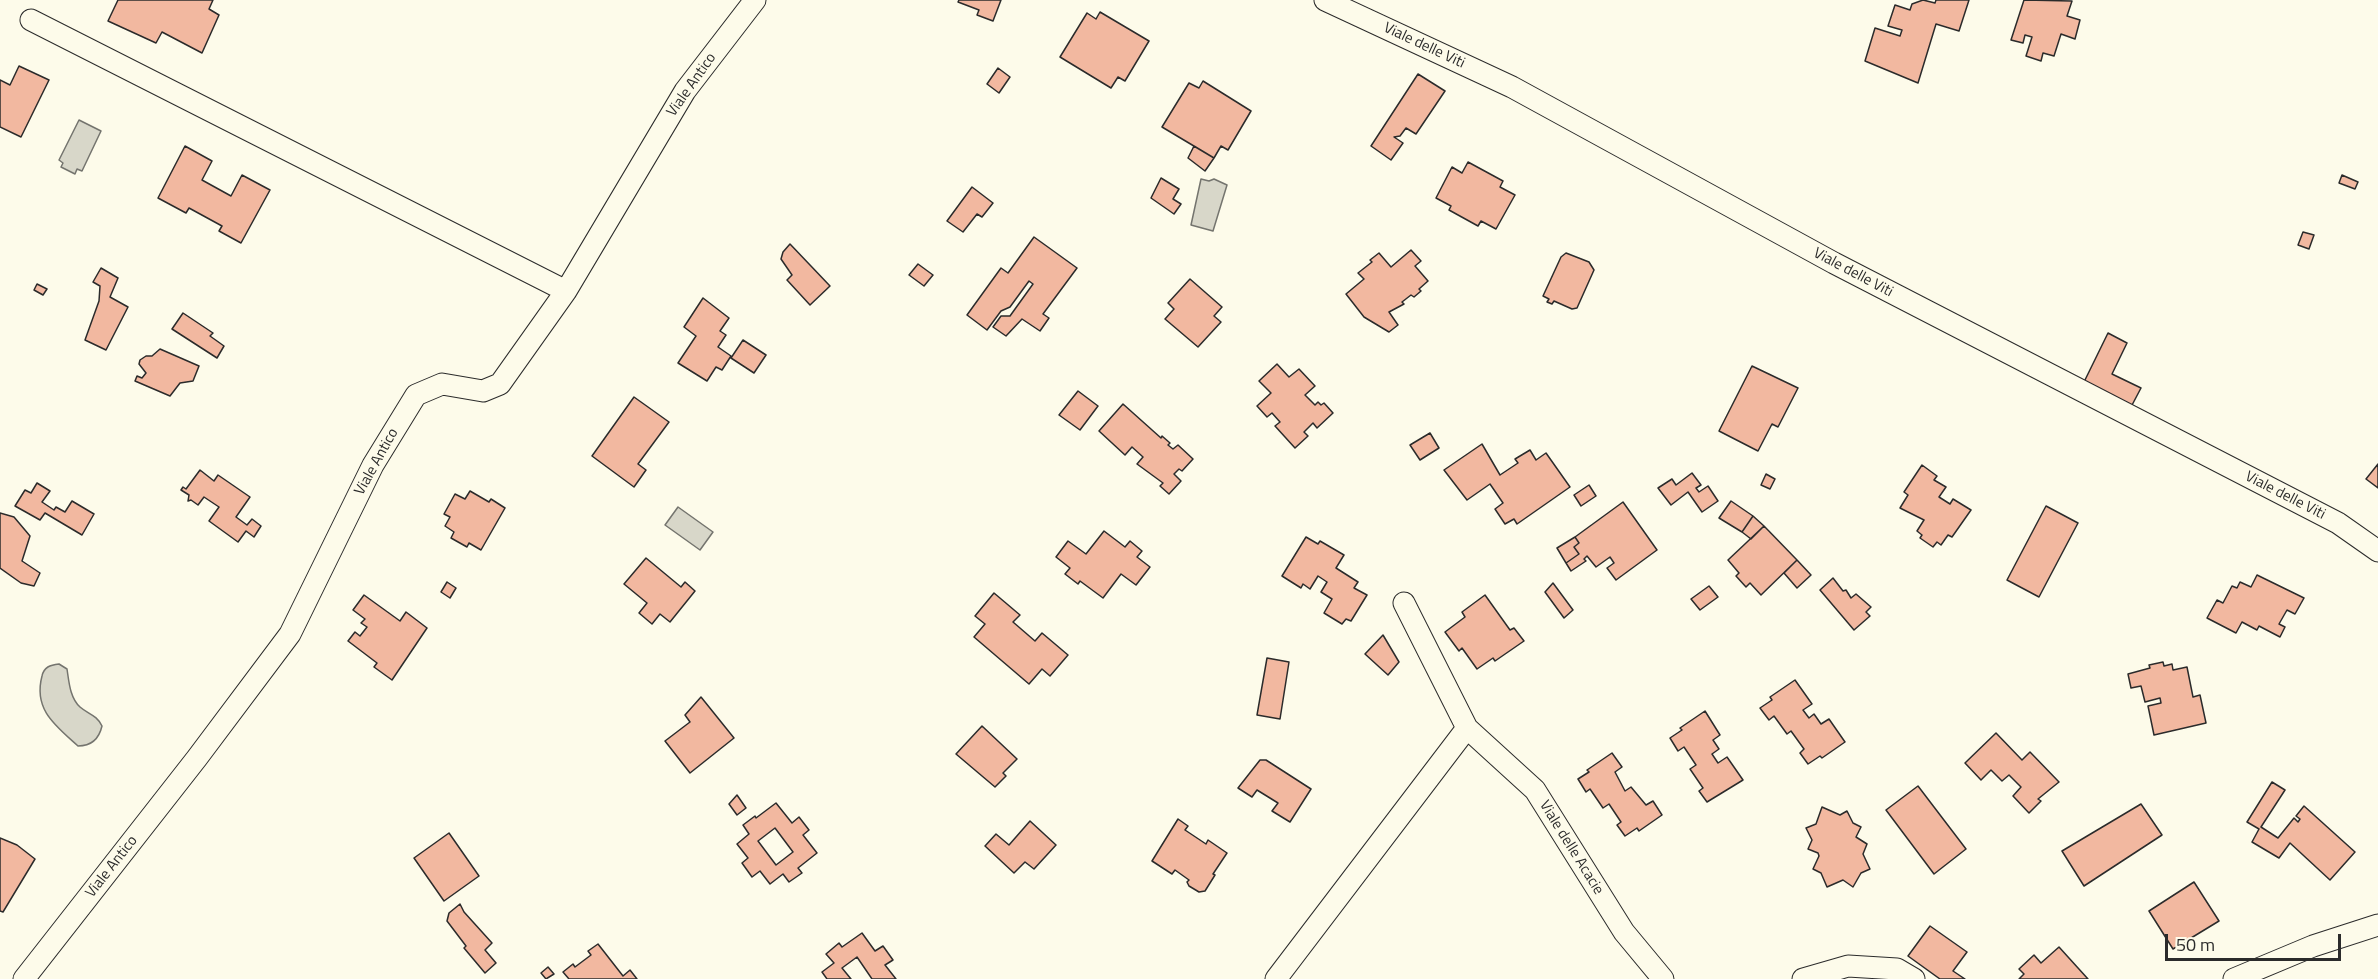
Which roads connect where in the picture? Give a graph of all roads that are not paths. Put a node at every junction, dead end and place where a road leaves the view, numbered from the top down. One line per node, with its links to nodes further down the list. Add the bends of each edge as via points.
1 (755, 0): 4 (street, Viale Antico, via 685,91)
2 (1325, 0): 5 (street, Viale delle Viti, via 1512,87 1845,268 2338,523)
3 (31, 20): 4 (street)
4 (567, 291): 9 (street, Viale Antico, via 500,384 483,391 442,384 416,394 373,465 290,634)
5 (2378, 551)
6 (1404, 603): 7 (street, Viale delle Acacie)
7 (1467, 728): 10 (street); 11 (street, Viale delle Acacie, via 1535,790 1624,932)
8 (2378, 925): 14 (street, via 2313,946)
9 (24, 979)
10 (1276, 979)
11 (1663, 979)
12 (1803, 979): 13 (street, via 1848,966 1897,969)
13 (1914, 979)
14 (2234, 979)

